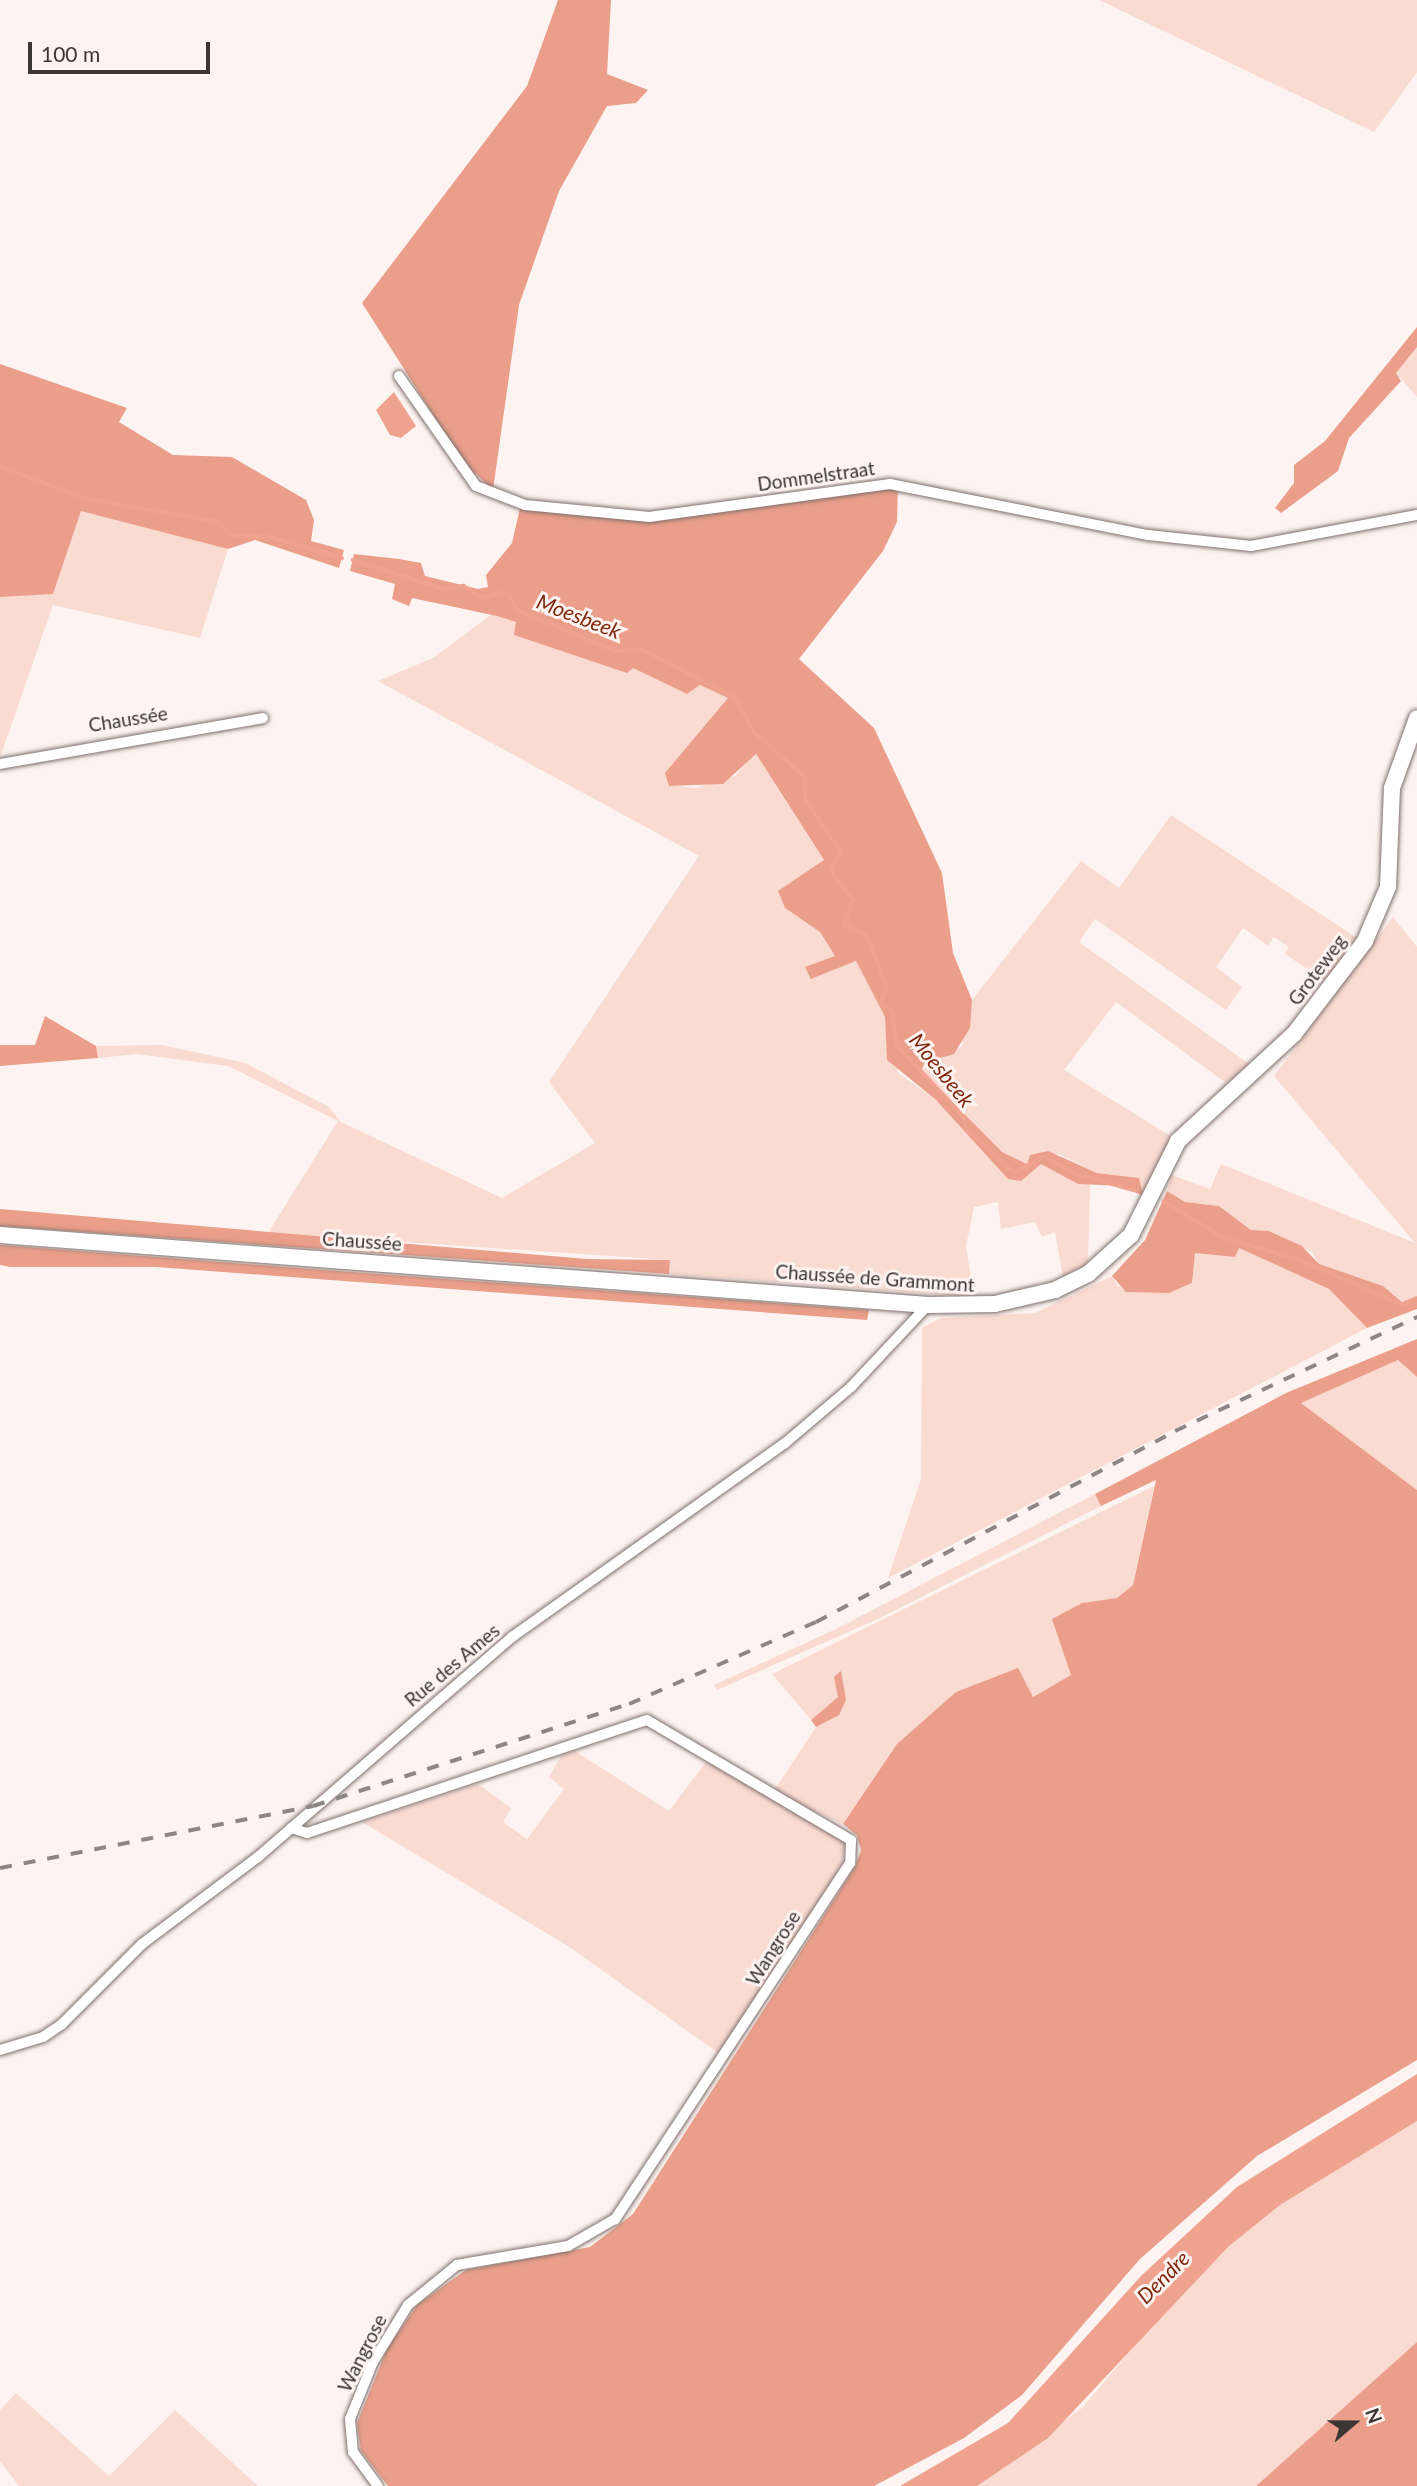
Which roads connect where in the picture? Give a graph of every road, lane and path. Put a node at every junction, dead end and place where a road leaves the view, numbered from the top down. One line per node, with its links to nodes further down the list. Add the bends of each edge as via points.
1 (399, 376): 2 (street, Dommelstraat, via 476,486 525,505 649,517 890,484 1148,535 1251,546)
2 (1417, 516)
3 (263, 718): 5 (street, Chaussée)
4 (1417, 718): 6 (main road, Groteweg, via 1395,772 1388,887 1370,933 1294,1034 1178,1141)
5 (0, 764)
6 (1153, 1197): 9 (main road, Chaussée de Grammont, via 1131,1235 1073,1282 995,1304)
7 (0, 1235): 8 (main road, Chaussée)
8 (720, 1288): 9 (main road, Chaussée de Grammont)
9 (928, 1305): 10 (street, Rue des Ames, via 851,1387 784,1444 512,1637)
10 (290, 1828): 11 (street, Rue des Ames, via 142,1944 62,2024 43,2037); 12 (street, Wangrose, via 307,1833 647,1720 850,1840 850,1863 615,2219 568,2246 457,2266 408,2305 373,2362 350,2419 353,2452)
11 (0, 2050)
12 (378, 2486)

